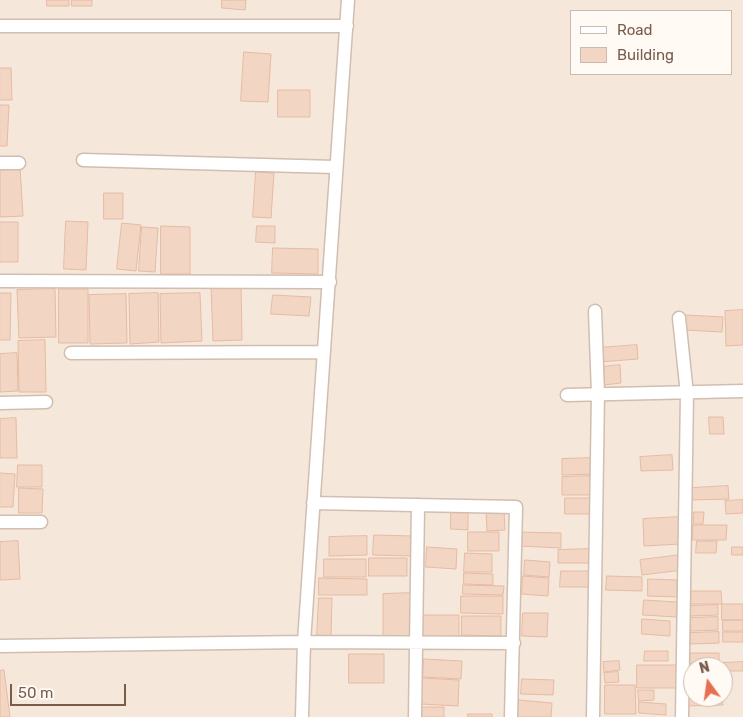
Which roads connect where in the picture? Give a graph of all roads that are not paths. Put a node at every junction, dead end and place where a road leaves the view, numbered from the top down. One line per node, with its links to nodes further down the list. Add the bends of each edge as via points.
1 (348, 0): 3 (street)
2 (0, 26): 3 (street)
3 (347, 26): 7 (street)
4 (83, 160): 7 (street)
5 (0, 163): 6 (street)
6 (19, 163)
7 (336, 167): 9 (street)
8 (0, 281): 9 (street)
9 (330, 282): 12 (street)
10 (595, 311): 15 (street)
11 (678, 318): 16 (street)
12 (324, 352): 13 (street); 20 (street)
13 (71, 353)
14 (743, 391): 16 (street)
15 (598, 394): 16 (street); 17 (street); 31 (street)
16 (687, 394): 32 (street)
17 (567, 395)
18 (46, 402): 19 (street)
19 (0, 403)
20 (314, 503): 21 (street); 24 (street)
21 (418, 505): 25 (street); 26 (street, via 516,507)
22 (0, 522): 23 (street)
23 (41, 522)
24 (304, 642): 25 (street); 27 (street); 28 (street)
25 (416, 643): 26 (street); 29 (street)
26 (514, 643): 30 (street)
27 (0, 646)
28 (302, 717)
29 (414, 717)
30 (511, 717)
31 (593, 717)
32 (682, 717)

